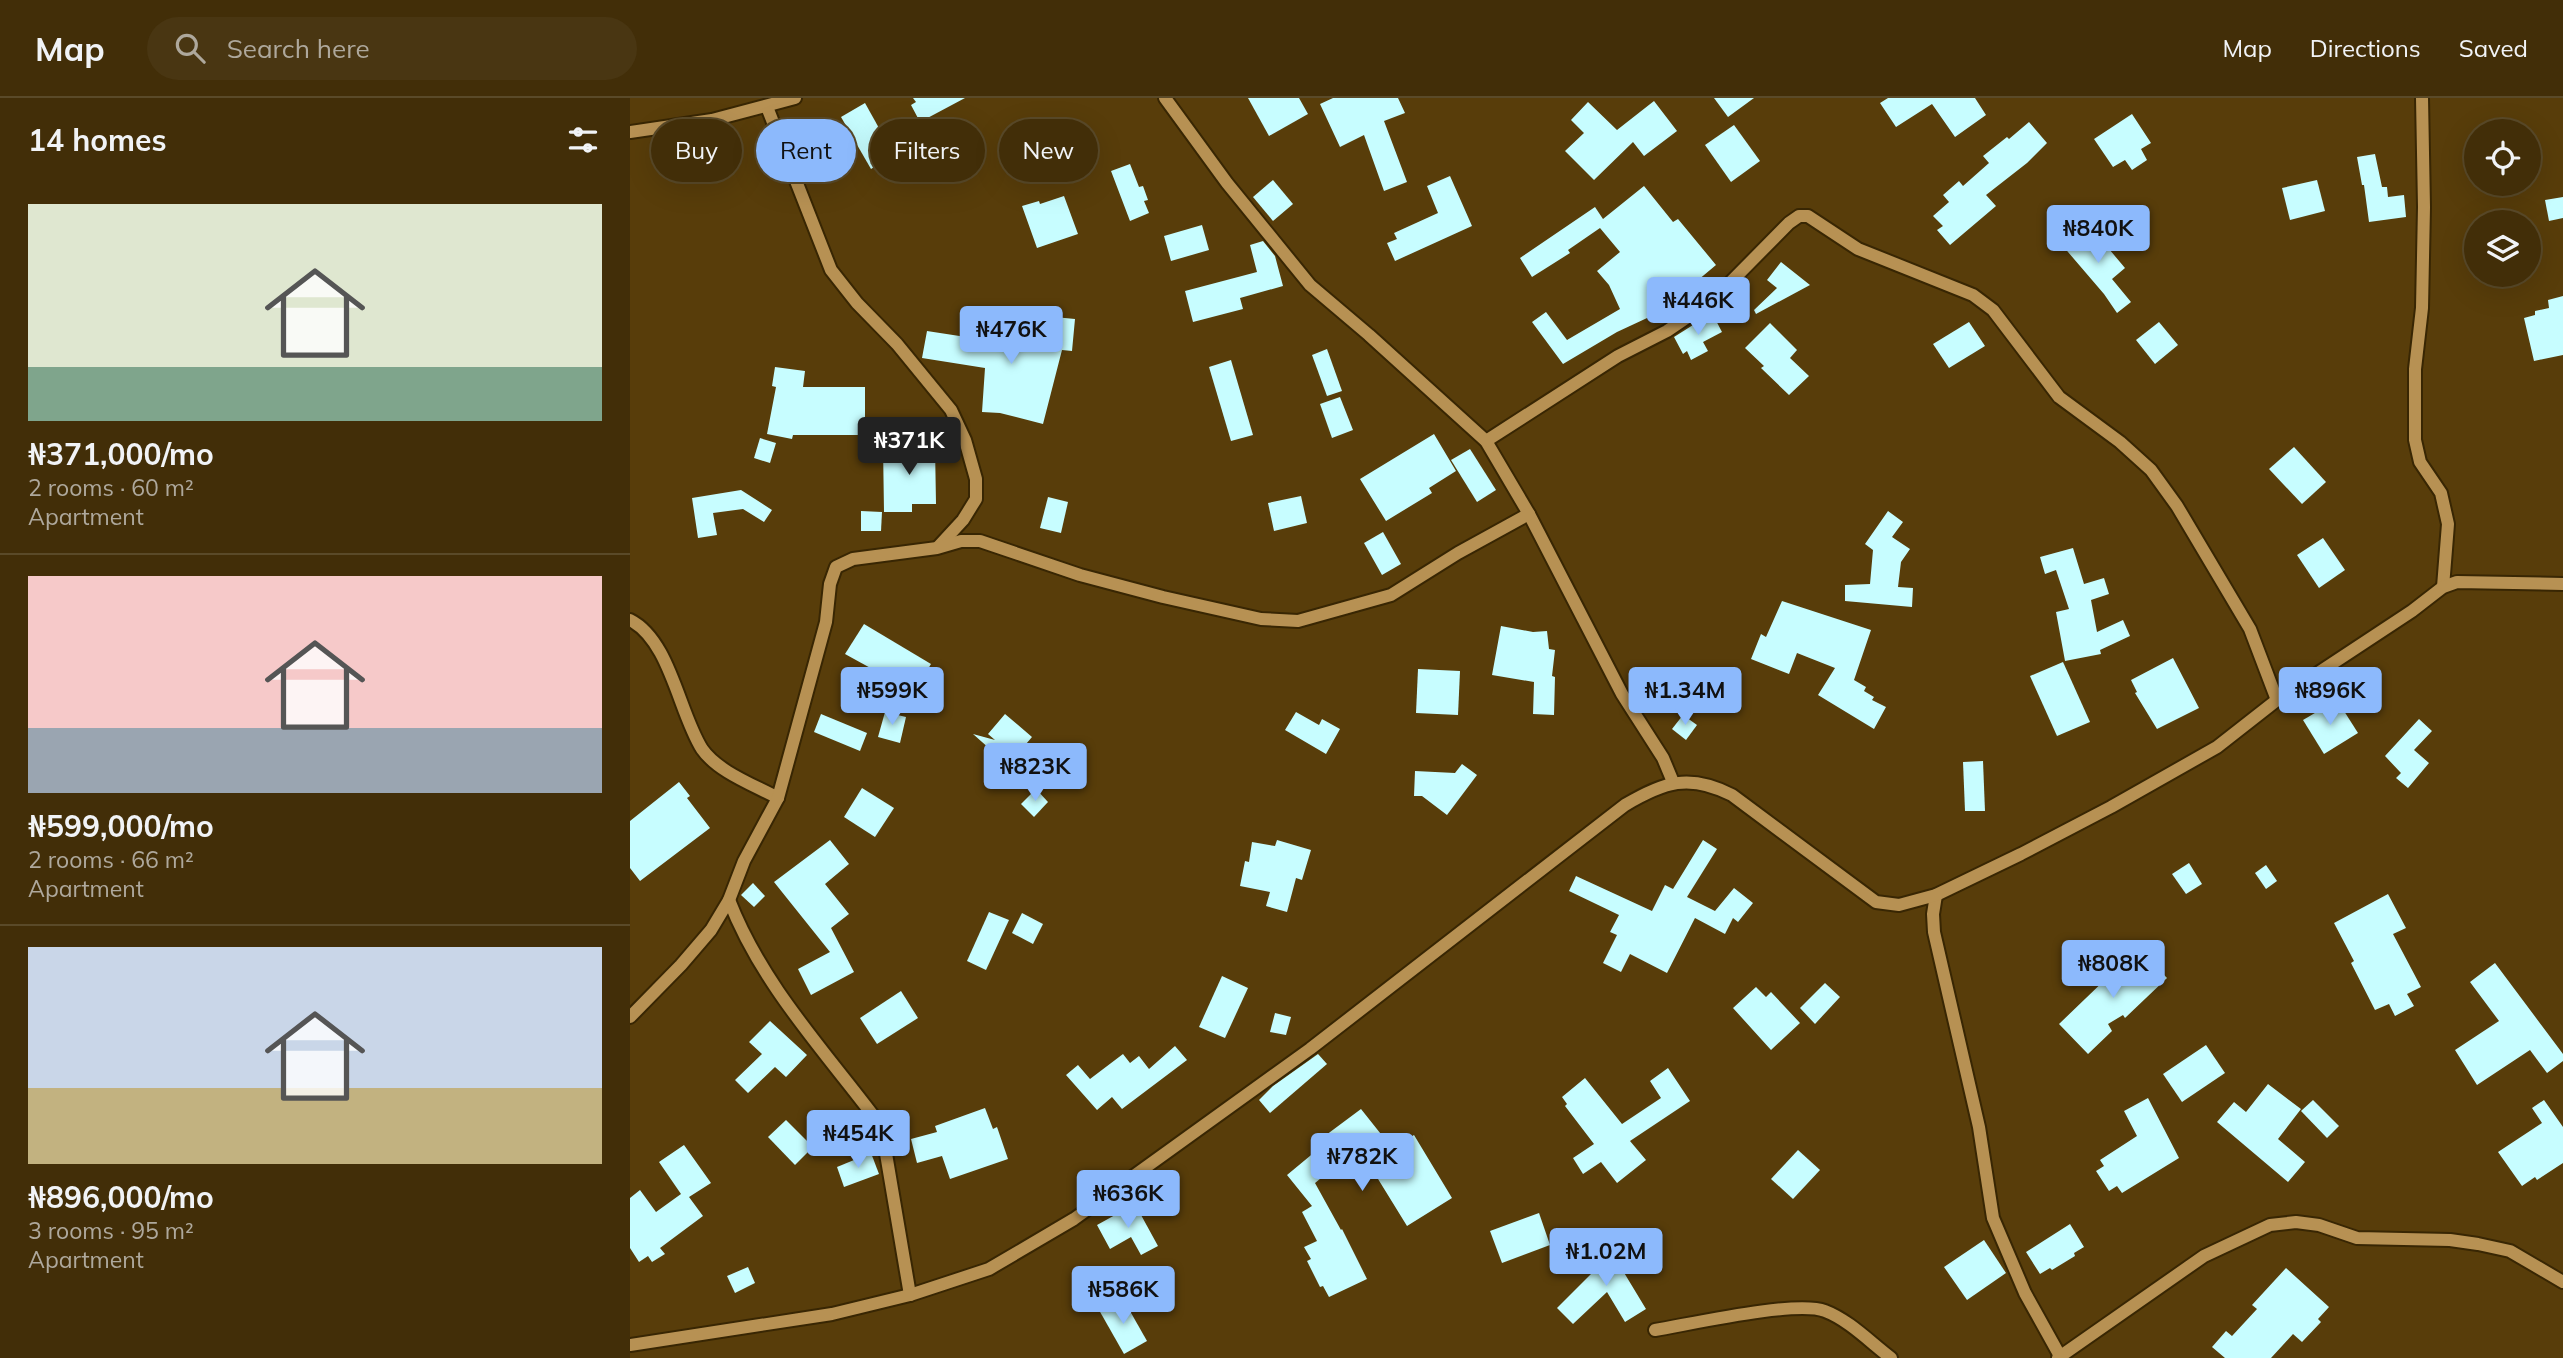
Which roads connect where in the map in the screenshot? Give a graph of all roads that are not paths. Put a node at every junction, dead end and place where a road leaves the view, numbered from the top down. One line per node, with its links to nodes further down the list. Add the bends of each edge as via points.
1 (795, 98): 4 (street)
2 (1165, 98): 6 (street, via 1310,285)
3 (2422, 98): 10 (street, via 2424,207 2416,440 2420,462 2441,494 2448,524)
4 (767, 107): 5 (street); 8 (street, via 831,270 951,411 965,440 976,479 976,499)
5 (630, 132)
6 (1486, 441): 7 (street); 12 (street, via 1714,299 1789,223 1808,216 1858,250 1973,295 1993,310 2059,397 2151,470 2250,629)
7 (1529, 514): 8 (street, via 1391,595 1298,621 1261,619 1151,594 980,541); 13 (street)
8 (937, 548): 14 (street, via 853,559 836,567 826,622)
9 (2563, 584): 10 (street, via 2457,582)
10 (2443, 587): 12 (street)
11 (630, 620): 14 (street, via 640,624 662,658 703,751 724,769)
12 (2277, 700): 15 (street, via 2217,747 2021,855)
13 (1673, 782): 15 (street, via 1703,783 1732,795 1876,902 1899,905); 19 (street, via 1625,805 1310,1049 1074,1219 989,1269)
14 (778, 798): 16 (street, via 744,861)
15 (1936, 895): 22 (street, via 1933,914 1938,951 1979,1127 1993,1218)
16 (729, 901): 17 (street, via 689,956); 19 (street, via 741,933 778,992 875,1118 883,1136)
17 (630, 1017)
18 (2563, 1282): 22 (street, via 2510,1251 2478,1244 2357,1238 2296,1222 2270,1225 2204,1256)
19 (910, 1295): 21 (street, via 832,1314)
20 (1655, 1330): 23 (street, via 1800,1307 1826,1311)
21 (630, 1345)
22 (2059, 1357)
23 (1891, 1358)

